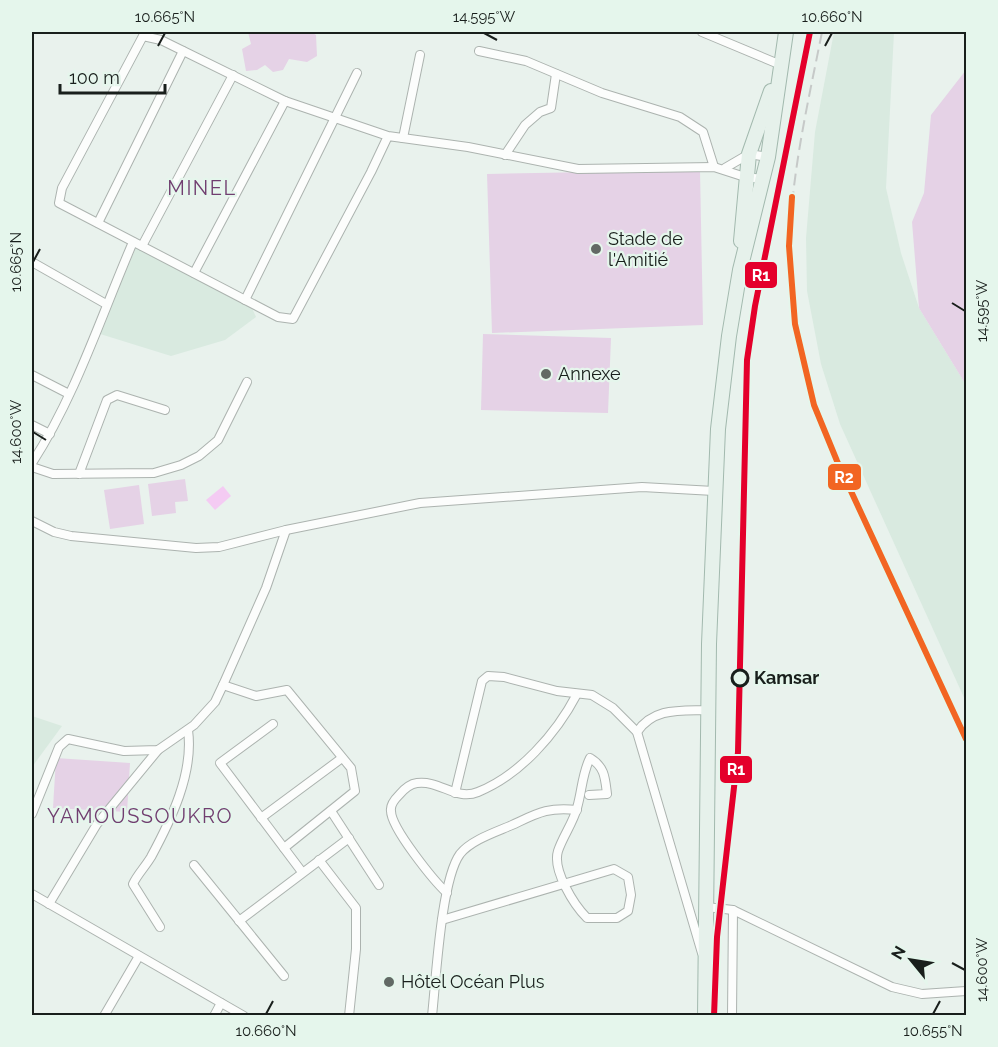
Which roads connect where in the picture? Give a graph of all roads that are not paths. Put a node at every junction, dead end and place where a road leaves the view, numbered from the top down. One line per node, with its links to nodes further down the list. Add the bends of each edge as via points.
1 (702, 32): 6 (street)
2 (786, 32): 6 (main road)
3 (183, 51): 9 (street); 21 (street); 21 (street, via 143,36 62,188 59,203)
4 (479, 51): 8 (street, via 526,61)
5 (420, 55): 13 (street)
6 (781, 64): 14 (main road); 16 (main road)
7 (357, 73): 11 (street)
8 (556, 74): 15 (street, via 551,108 525,125); 17 (street, via 680,117 703,132)
9 (233, 75): 10 (street); 22 (street)
10 (285, 101): 11 (street); 25 (street)
11 (335, 119): 12 (street); 26 (street)
12 (388, 136): 13 (street); 26 (street, via 293,319 278,317)
13 (403, 138): 15 (street)
14 (749, 154): 16 (street); 18 (street); 19 (main road)
15 (505, 155): 17 (street, via 578,169)
16 (768, 157): 20 (main road)
17 (714, 167): 18 (street)
18 (724, 168): 19 (street)
19 (746, 177): 20 (street); 24 (main road)
20 (763, 179): 24 (main road)
21 (98, 223): 22 (street)
22 (138, 244): 25 (street); 27 (street)
23 (32, 262): 27 (street)
24 (740, 270): 36 (main road, via 722,393)
25 (194, 273): 26 (street)
26 (245, 300)
27 (106, 304): 30 (street)
28 (32, 375): 30 (street)
29 (247, 382): 35 (street, via 218,440 199,456 154,473)
30 (69, 394): 33 (street)
31 (165, 410): 35 (street, via 117,395 107,400)
32 (32, 425): 33 (street)
33 (50, 434): 34 (street)
34 (32, 465): 35 (street, via 53,474)
35 (79, 474)
36 (714, 491): 38 (street, via 642,488 420,503); 41 (main road)
37 (32, 521): 38 (street, via 71,536 195,548 219,547)
38 (286, 530): 39 (street, via 270,579)
39 (224, 685): 43 (street, via 215,702); 46 (street, via 256,696 287,690)
40 (577, 694): 44 (street, via 592,695 614,708); 47 (street, via 568,713 521,767 478,793); 47 (street, via 493,675 484,679)
41 (708, 710): 44 (street, via 665,711 649,718); 63 (main road)
42 (273, 723): 52 (street, via 220,763)
43 (188, 730): 45 (street); 67 (street, via 191,747 177,802 153,854 133,884)
44 (637, 732): 69 (street)
45 (158, 750): 51 (street, via 124,751 68,740 59,747); 62 (street, via 97,824)
46 (342, 758): 50 (street, via 351,768 355,791); 52 (street)
47 (455, 793): 60 (street, via 437,784 416,783 402,791 391,808 394,822 431,878)
48 (589, 795): 49 (street, via 607,794 603,769 590,758 583,771)
49 (577, 810): 58 (street, via 557,854); 60 (street, via 539,811 467,848 456,862)
50 (331, 811): 53 (street); 54 (street)
51 (32, 814)
52 (261, 818): 54 (street)
53 (349, 838): 55 (street); 59 (street)
54 (284, 848): 57 (street)
55 (319, 860): 57 (street); 76 (street, via 356,908)
56 (194, 866): 66 (street)
57 (302, 872): 66 (street)
58 (564, 884): 58 (street, via 574,905 587,918 617,918 628,911 628,877 614,869); 65 (street)
59 (379, 885)
60 (447, 893): 65 (street)
61 (32, 894): 62 (street)
62 (49, 904): 68 (street)
63 (706, 906): 64 (street); 69 (main road)
64 (733, 910): 71 (street, via 892,987 921,994); 79 (street)
65 (442, 920): 77 (street)
66 (240, 921): 70 (street)
67 (160, 927)
68 (139, 956): 72 (street); 73 (street)
69 (705, 962): 78 (main road)
70 (284, 976)
71 (966, 991)
72 (221, 1004): 74 (street); 75 (street)
73 (104, 1016)
74 (214, 1016)
75 (244, 1016)
76 (349, 1016)
77 (432, 1016)
78 (705, 1016)
79 (732, 1016)

